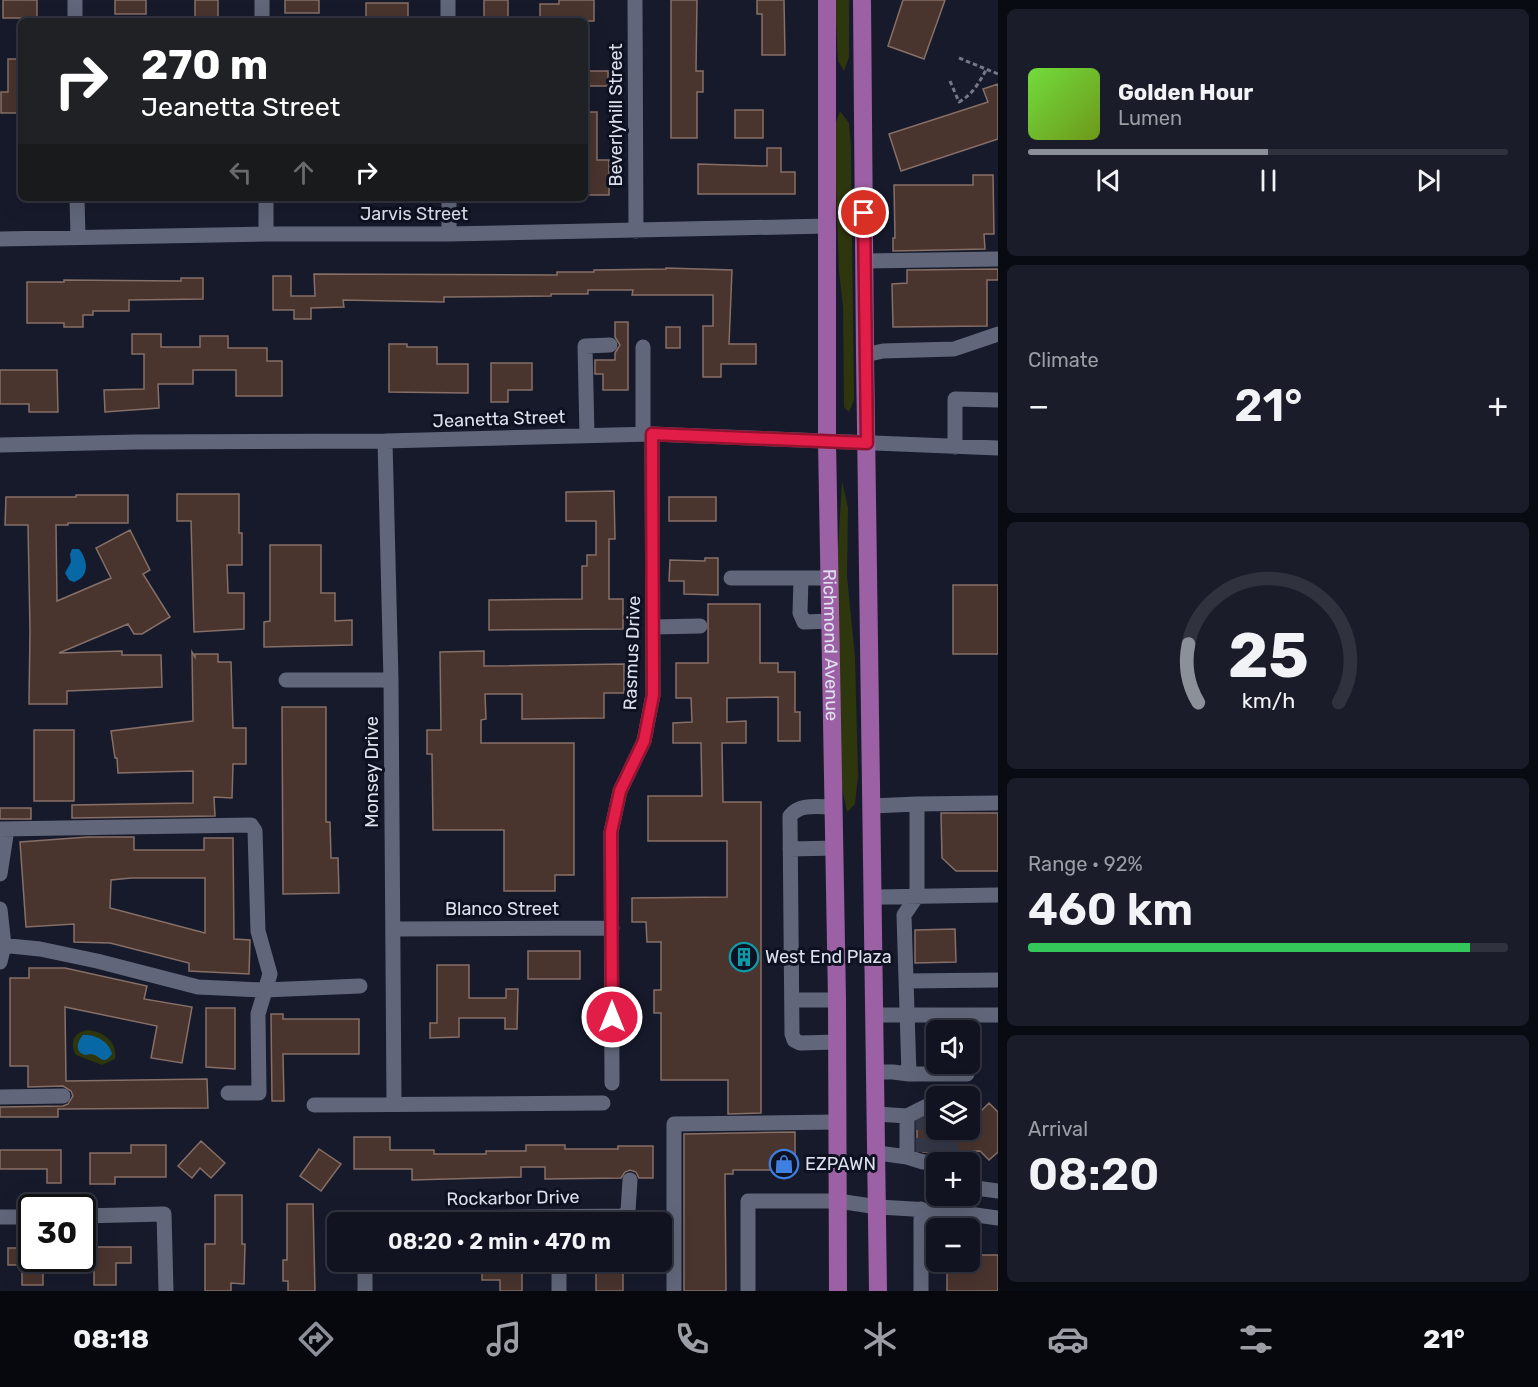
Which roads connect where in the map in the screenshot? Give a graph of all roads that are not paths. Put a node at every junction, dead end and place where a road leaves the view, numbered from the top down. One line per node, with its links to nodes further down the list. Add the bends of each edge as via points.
1 (75, 0): 7 (street)
2 (262, 0): 8 (street)
3 (448, 0): 9 (street)
4 (635, 0): 14 (street, Beverlyhill Street)
5 (827, 0): 13 (main road, Richmond Avenue)
6 (862, 0): 20 (main road)
7 (75, 18)
8 (262, 18)
9 (448, 18)
10 (77, 201): 17 (street)
11 (266, 201): 15 (street)
12 (449, 201): 16 (street)
13 (828, 226): 14 (street, Jarvis Street); 29 (main road, Richmond Avenue)
14 (636, 231): 16 (street, Jarvis Street)
15 (266, 234): 16 (street, Jarvis Street); 17 (street, Jarvis Street)
16 (449, 234)
17 (78, 237): 18 (street, Jarvis Street)
18 (0, 239)
19 (998, 259): 20 (street)
20 (865, 261): 24 (main road)
21 (998, 334): 24 (street, via 954,349)
22 (610, 345): 27 (street, via 585,346)
23 (643, 347): 26 (street, Rasmus Drive)
24 (865, 355): 30 (main road)
25 (998, 400): 32 (street, via 955,399)
26 (647, 434): 27 (street, Jeanetta Street); 29 (street, Jeanetta Street); 39 (street, Rasmus Drive)
27 (587, 436): 28 (street, Jeanetta Street)
28 (385, 441): 31 (street, Jeanetta Street); 41 (street, Monsey Drive)
29 (827, 441): 30 (street, Jeanetta Street); 35 (main road, Richmond Avenue)
30 (867, 443): 32 (street, Jeanetta Street); 44 (main road)
31 (0, 445)
32 (955, 447): 33 (street, Jeanetta Street)
33 (998, 447)
34 (731, 578): 36 (street)
35 (830, 578): 36 (street); 37 (main road, Richmond Avenue)
36 (801, 579): 37 (street, via 800,613 804,622)
37 (831, 621): 45 (main road, Richmond Avenue)
38 (700, 626): 39 (street)
39 (653, 627): 54 (street, Rasmus Drive, via 649,722 620,791 611,832)
40 (285, 680): 41 (street)
41 (391, 681): 55 (street, Monsey Drive)
42 (998, 803): 43 (street)
43 (917, 804): 44 (street); 51 (street)
44 (872, 806): 52 (main road)
45 (834, 807): 47 (main road, Richmond Avenue); 48 (street, via 794,810 790,816)
46 (3, 829): 49 (street); 61 (street, via 251,825 255,831 258,931 270,974)
47 (835, 848): 48 (street); 63 (main road, Richmond Avenue)
48 (790, 849): 62 (street)
49 (0, 874)
50 (998, 895): 51 (street)
51 (917, 896): 52 (street); 59 (street, via 904,915)
52 (874, 897): 64 (main road)
53 (0, 909): 56 (street)
54 (612, 928): 55 (street, Blanco Street); 73 (street, Rasmus Drive)
55 (393, 929): 77 (street, Monsey Drive)
56 (2, 945): 57 (street); 61 (street, via 97,961 198,987)
57 (0, 962)
58 (998, 980): 59 (street)
59 (906, 981): 66 (street)
60 (360, 986): 61 (street)
61 (264, 990): 74 (street, via 258,1014 259,1093)
62 (792, 1000): 63 (street); 69 (street, via 794,1040)
63 (837, 1000): 69 (main road, Richmond Avenue)
64 (876, 1015): 66 (street); 70 (main road)
65 (998, 1015): 68 (street)
66 (908, 1016): 67 (street); 71 (street)
67 (941, 1020)
68 (978, 1020)
69 (837, 1042): 83 (main road, Richmond Avenue)
70 (877, 1072): 71 (street); 81 (main road)
71 (909, 1074): 72 (street)
72 (926, 1074)
73 (612, 1083)
74 (228, 1094)
75 (63, 1096): 76 (street)
76 (0, 1097)
77 (394, 1103): 78 (street); 79 (street)
78 (603, 1103)
79 (315, 1105)
80 (926, 1110): 82 (street)
81 (877, 1114): 82 (street); 84 (main road)
82 (907, 1116): 85 (street)
83 (837, 1122): 90 (main road, Richmond Avenue); 105 (street, via 674,1124)
84 (878, 1153): 85 (street); 93 (main road)
85 (907, 1157): 86 (street)
86 (926, 1158)
87 (630, 1180): 95 (street, Rockarbor Drive)
88 (980, 1189): 89 (street)
89 (998, 1191)
90 (838, 1201): 93 (street); 106 (street, via 748,1201); 107 (main road, Richmond Avenue)
91 (934, 1206): 94 (street)
92 (958, 1206): 99 (street)
93 (878, 1207): 94 (street); 108 (main road)
94 (921, 1209): 109 (street)
95 (627, 1212)
96 (96, 1216): 102 (street, via 164,1214)
97 (0, 1217): 98 (street)
98 (18, 1217)
99 (998, 1218)
100 (365, 1272): 103 (street)
101 (559, 1272): 104 (street)
102 (166, 1291)
103 (365, 1291)
104 (559, 1291)
105 (674, 1291)
106 (748, 1291)
107 (838, 1291)
108 (878, 1291)
109 (921, 1291)

